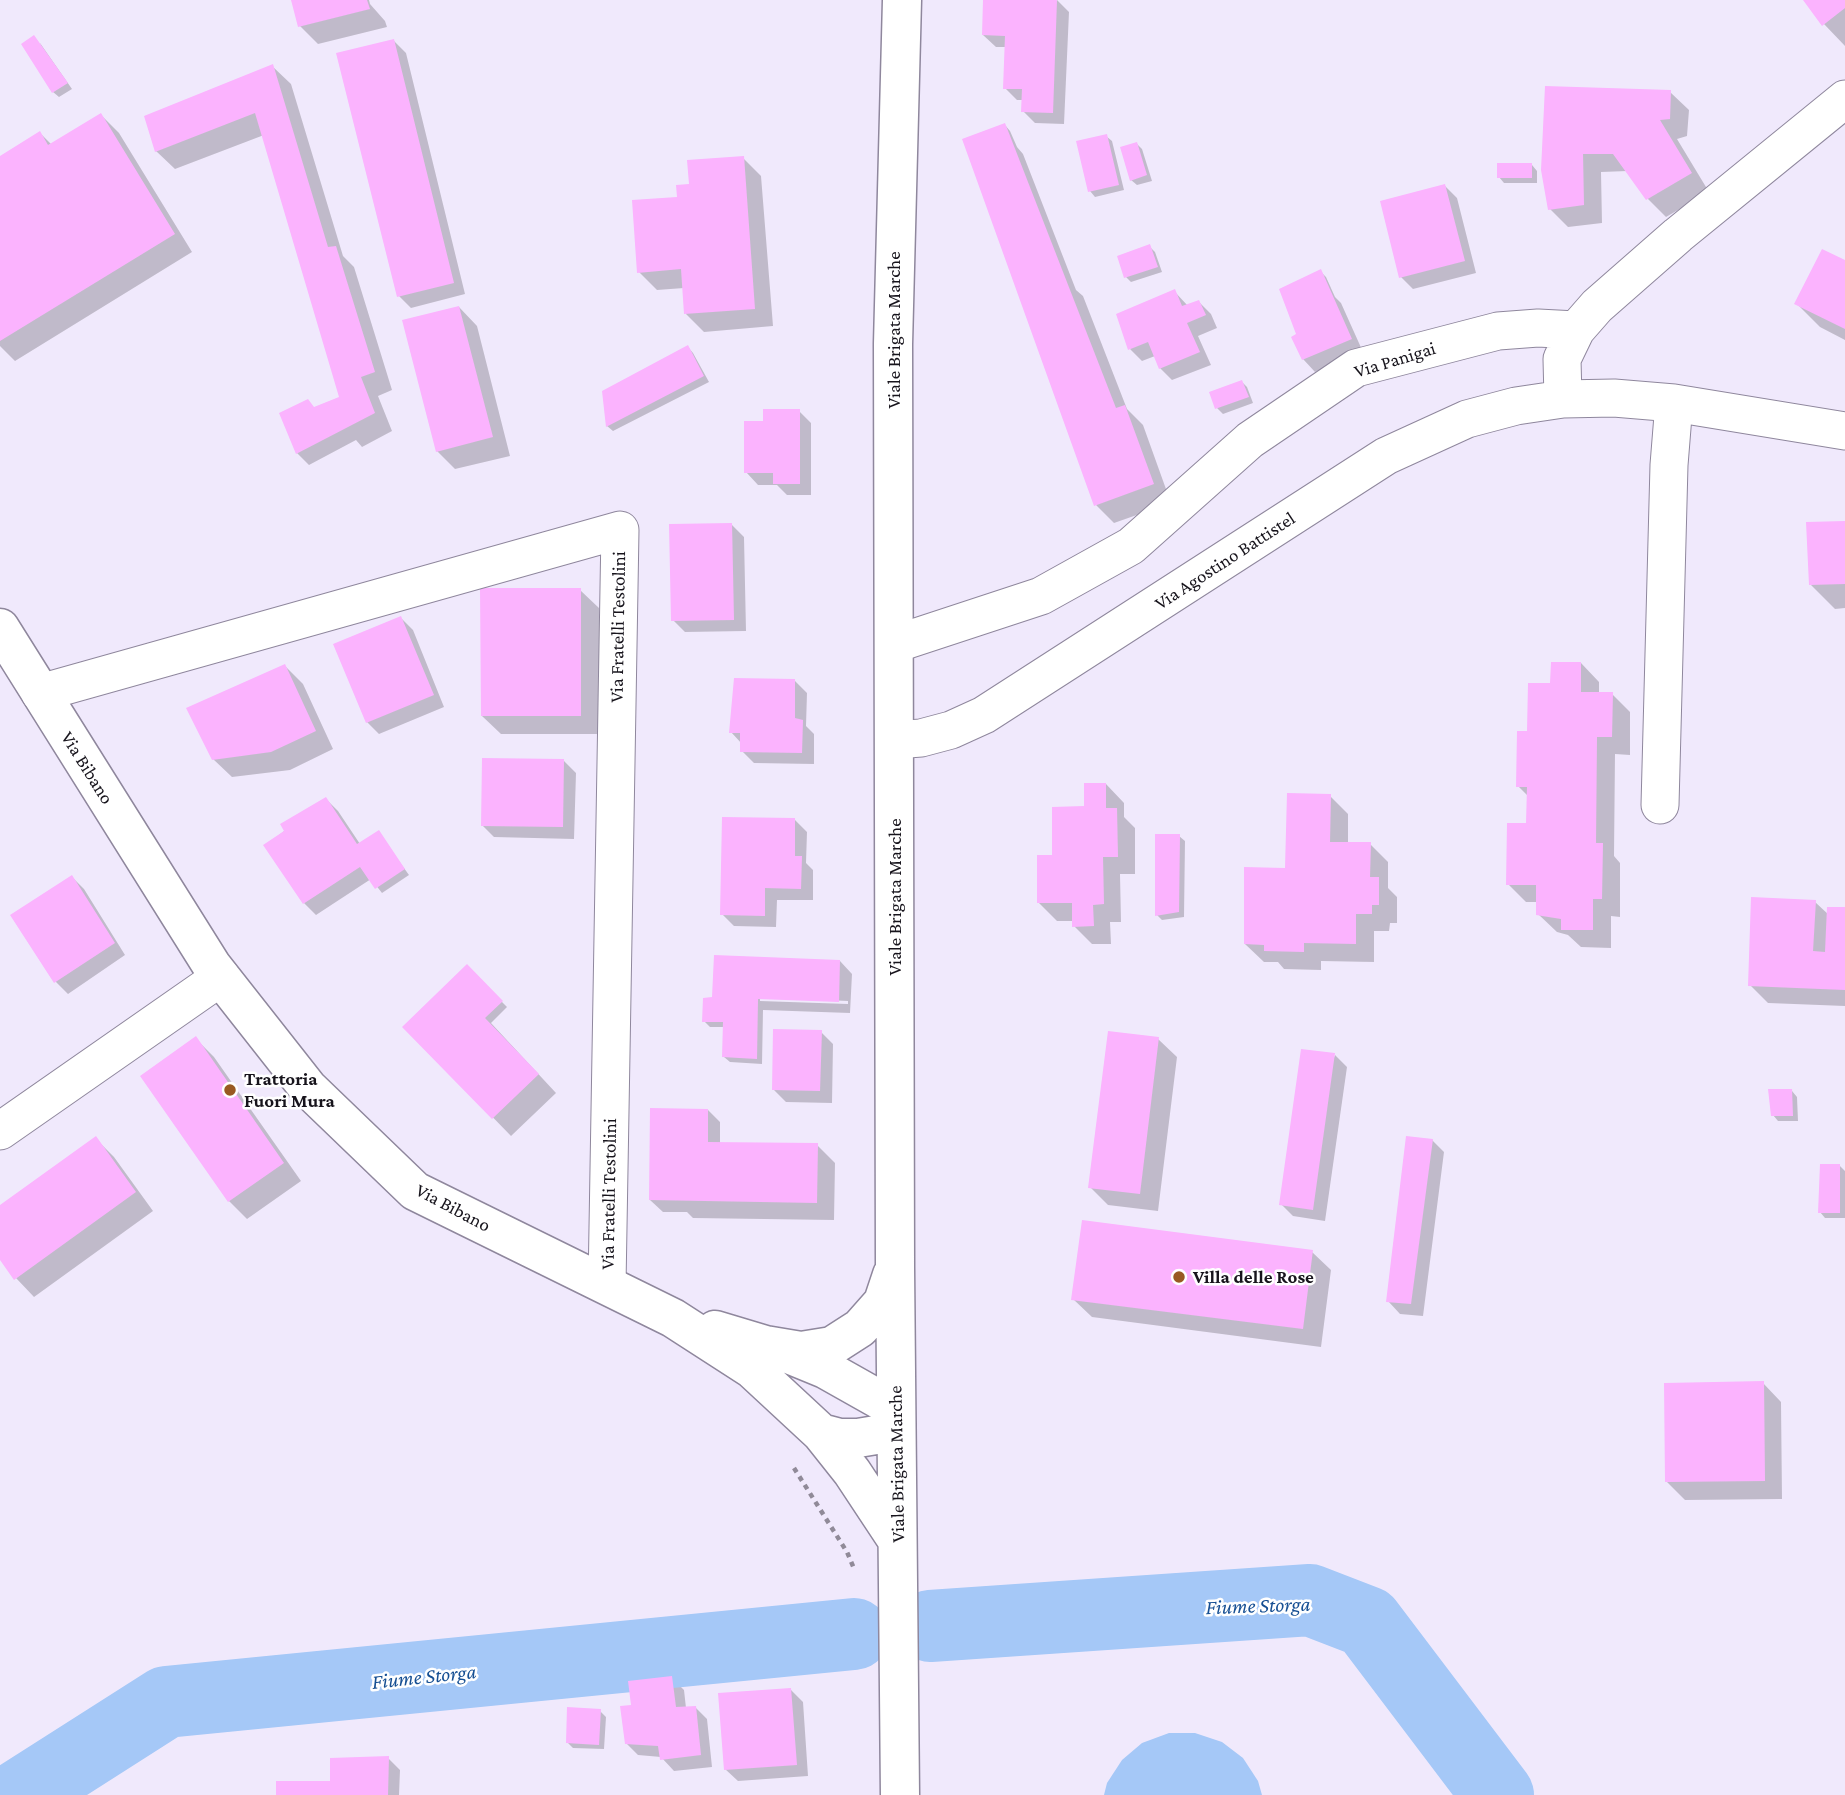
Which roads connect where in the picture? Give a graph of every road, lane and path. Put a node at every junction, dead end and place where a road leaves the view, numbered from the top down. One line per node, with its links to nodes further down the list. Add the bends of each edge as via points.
1 (902, 0): 8 (street, Viale Brigata Marche, via 893,344)
2 (1845, 99): 3 (street, via 1678,235)
3 (1576, 330): 4 (street, via 1562,359); 8 (street, Via Panigai, via 1498,331 1356,368 1250,440 1131,547 1041,596)
4 (1563, 400): 5 (street, Via Agostino Battistel); 10 (street, Via Agostino Battistel, via 1467,419 1386,456 984,715 951,730)
5 (1674, 403): 6 (street, Via Agostino Battistel); 11 (street)
6 (1845, 431)
7 (0, 628): 9 (street, Via Bibano)
8 (895, 644): 10 (street, Viale Brigata Marche)
9 (40, 693): 12 (street, Via Bibano); 15 (street, Via Fratelli Testolini, via 620,530)
10 (895, 740): 14 (street, Viale Brigata Marche)
11 (1660, 805)
12 (221, 977): 13 (street); 15 (street, Via Bibano, via 308,1088 415,1191)
13 (0, 1131)
14 (895, 1267): 17 (street, Via Bibano, via 883,1302 860,1328 832,1346 802,1351); 18 (street, Viale Brigata Marche)
15 (607, 1285): 16 (street, Via Bibano)
16 (673, 1318): 17 (street, Via Bibano); 19 (street, Via Bibano, via 752,1369)
17 (765, 1345): 18 (street, via 825,1369)
18 (896, 1417): 19 (street, via 876,1435 840,1438); 21 (street, Viale Brigata Marche)
19 (821, 1433): 21 (street, Via Bibano)
20 (790, 1462): 22 (path, via 847,1552)
21 (897, 1540): 23 (street, Viale Brigata Marche)
22 (856, 1578)
23 (900, 1795)

